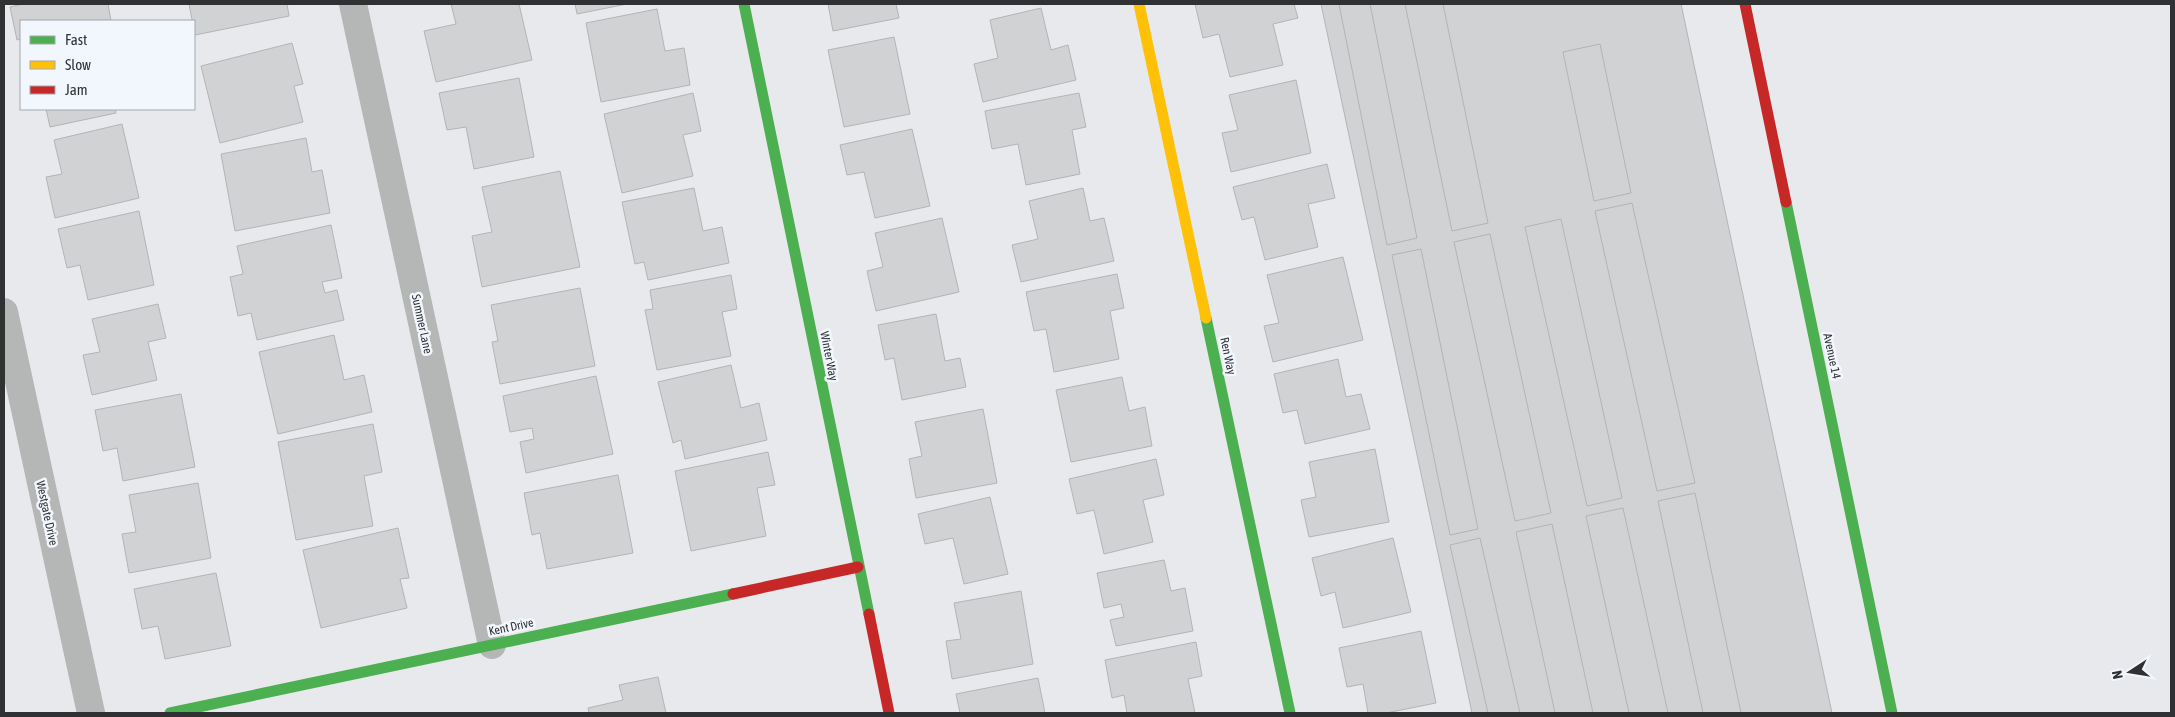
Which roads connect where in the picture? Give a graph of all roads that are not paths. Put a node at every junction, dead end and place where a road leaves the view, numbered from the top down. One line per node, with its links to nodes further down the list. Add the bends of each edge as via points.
1 (353, 4): 7 (street, Summer Lane)
2 (744, 4): 6 (street, Winter Way)
3 (1139, 4): 11 (street, Ren Way)
4 (1745, 4): 12 (street, Avenue 14)
5 (4, 312): 8 (street, Westgate Drive)
6 (858, 567): 7 (street, Kent Drive); 10 (street, Winter Way)
7 (492, 645): 9 (street, Kent Drive)
8 (91, 713)
9 (170, 713)
10 (889, 713)
11 (1290, 713)
12 (1892, 713)

